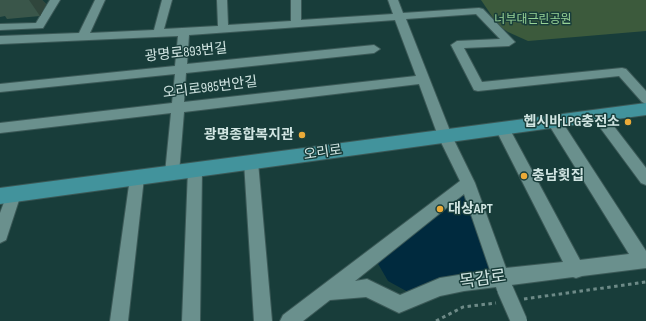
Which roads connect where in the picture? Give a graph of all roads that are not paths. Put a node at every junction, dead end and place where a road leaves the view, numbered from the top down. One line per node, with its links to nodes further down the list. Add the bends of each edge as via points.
1 (54, 0): 10 (street, via 39,26)
2 (63, 0): 15 (street)
3 (100, 0): 14 (street)
4 (167, 0): 13 (street)
5 (222, 0): 11 (street)
6 (296, 0): 9 (street)
7 (393, 0): 8 (street)
8 (400, 15): 9 (street); 19 (street); 21 (street, via 479,11 509,42 457,45 478,88 622,72)
9 (296, 23): 11 (street)
10 (0, 27)
11 (223, 28): 12 (street)
12 (184, 32): 13 (street); 18 (street)
13 (158, 33): 14 (street)
14 (82, 37): 15 (street)
15 (40, 39): 16 (street)
16 (0, 40)
17 (374, 50): 18 (street, 광명로893번길)
18 (180, 69): 20 (street, 광명로893번길); 22 (street)
19 (424, 79): 22 (street, 오리로985번안길); 27 (street)
20 (0, 88)
21 (646, 107): 23 (main road, 오리로)
22 (177, 108): 25 (street, 오리로985번안길); 30 (street)
23 (598, 116): 24 (main road, 오리로); 32 (street)
24 (554, 121): 26 (main road, 오리로); 36 (street)
25 (0, 128)
26 (502, 128): 27 (main road, 오리로); 37 (street)
27 (444, 136): 28 (main road, 오리로); 33 (street)
28 (251, 162): 29 (main road, 오리로); 42 (street)
29 (195, 170): 30 (main road, 오리로); 41 (street)
30 (172, 173): 31 (main road, 오리로)
31 (137, 178): 34 (main road, 오리로); 40 (street)
32 (646, 179)
33 (468, 183): 38 (street); 39 (street)
34 (7, 195): 35 (street)
35 (0, 235)
36 (644, 261): 37 (street, 목감로)
37 (576, 270): 39 (street, 목감로)
38 (326, 292): 39 (street, 목감로, via 367,288 399,304 440,287); 43 (street)
39 (506, 292): 44 (street, bridge)
40 (119, 321)
41 (191, 321)
42 (263, 321)
43 (289, 321)
44 (520, 321)

